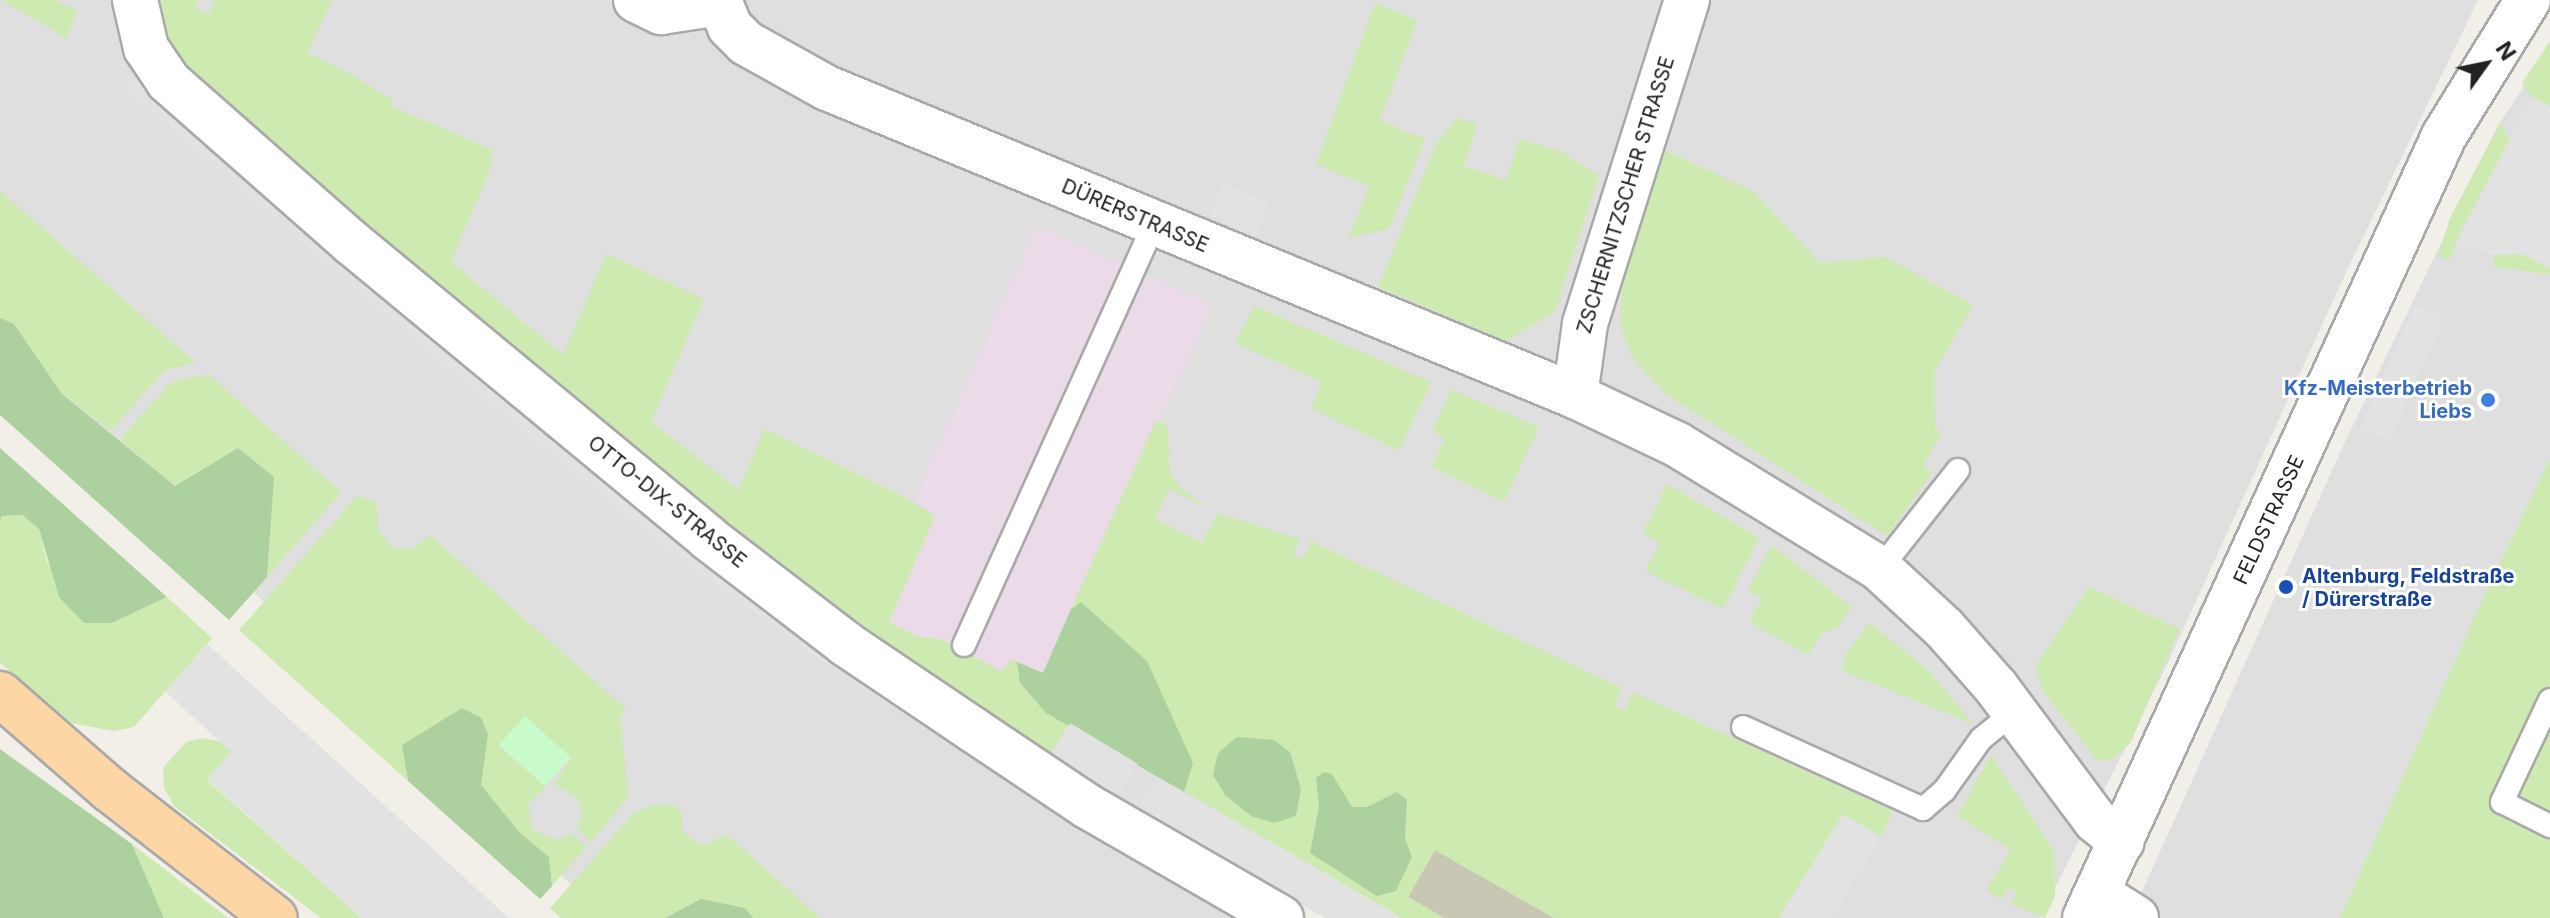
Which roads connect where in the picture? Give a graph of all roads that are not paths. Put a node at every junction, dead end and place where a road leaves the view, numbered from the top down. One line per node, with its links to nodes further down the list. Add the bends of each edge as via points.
1 (135, 0): 21 (street, OTTO-DIX-STRASSE, via 146,48 168,81 352,243 708,538 846,644 984,738 1087,806)
2 (636, 0): 5 (street, DÜRERSTRASSE, via 661,12)
3 (1687, 0): 7 (street, ZSCHERNITZSCHER STRASSE, via 1585,324)
4 (2528, 0): 18 (street, FELDSTRASSE, via 2444,136)
5 (719, 2): 6 (street, DÜRERSTRASSE, via 730,27 746,43 795,73)
6 (1154, 224): 7 (street, DÜRERSTRASSE); 10 (lane)
7 (1575, 396): 9 (street, via 1678,445)
8 (1958, 470): 9 (lane)
9 (1880, 569): 13 (street, via 1944,628)
10 (964, 645)
11 (0, 694): 16 (main road)
12 (2550, 700): 17 (lane, via 2502,802)
13 (2014, 712): 15 (lane, via 1981,739 1944,791 1923,809); 18 (street, via 2096,821)
14 (0, 727): 16 (main road)
15 (1743, 727)
16 (109, 789): 20 (main road)
17 (2550, 826)
18 (2122, 842): 19 (street, FELDSTRASSE)
19 (2092, 906): 22 (street)
20 (275, 918)
21 (1281, 918)
22 (2136, 918)

